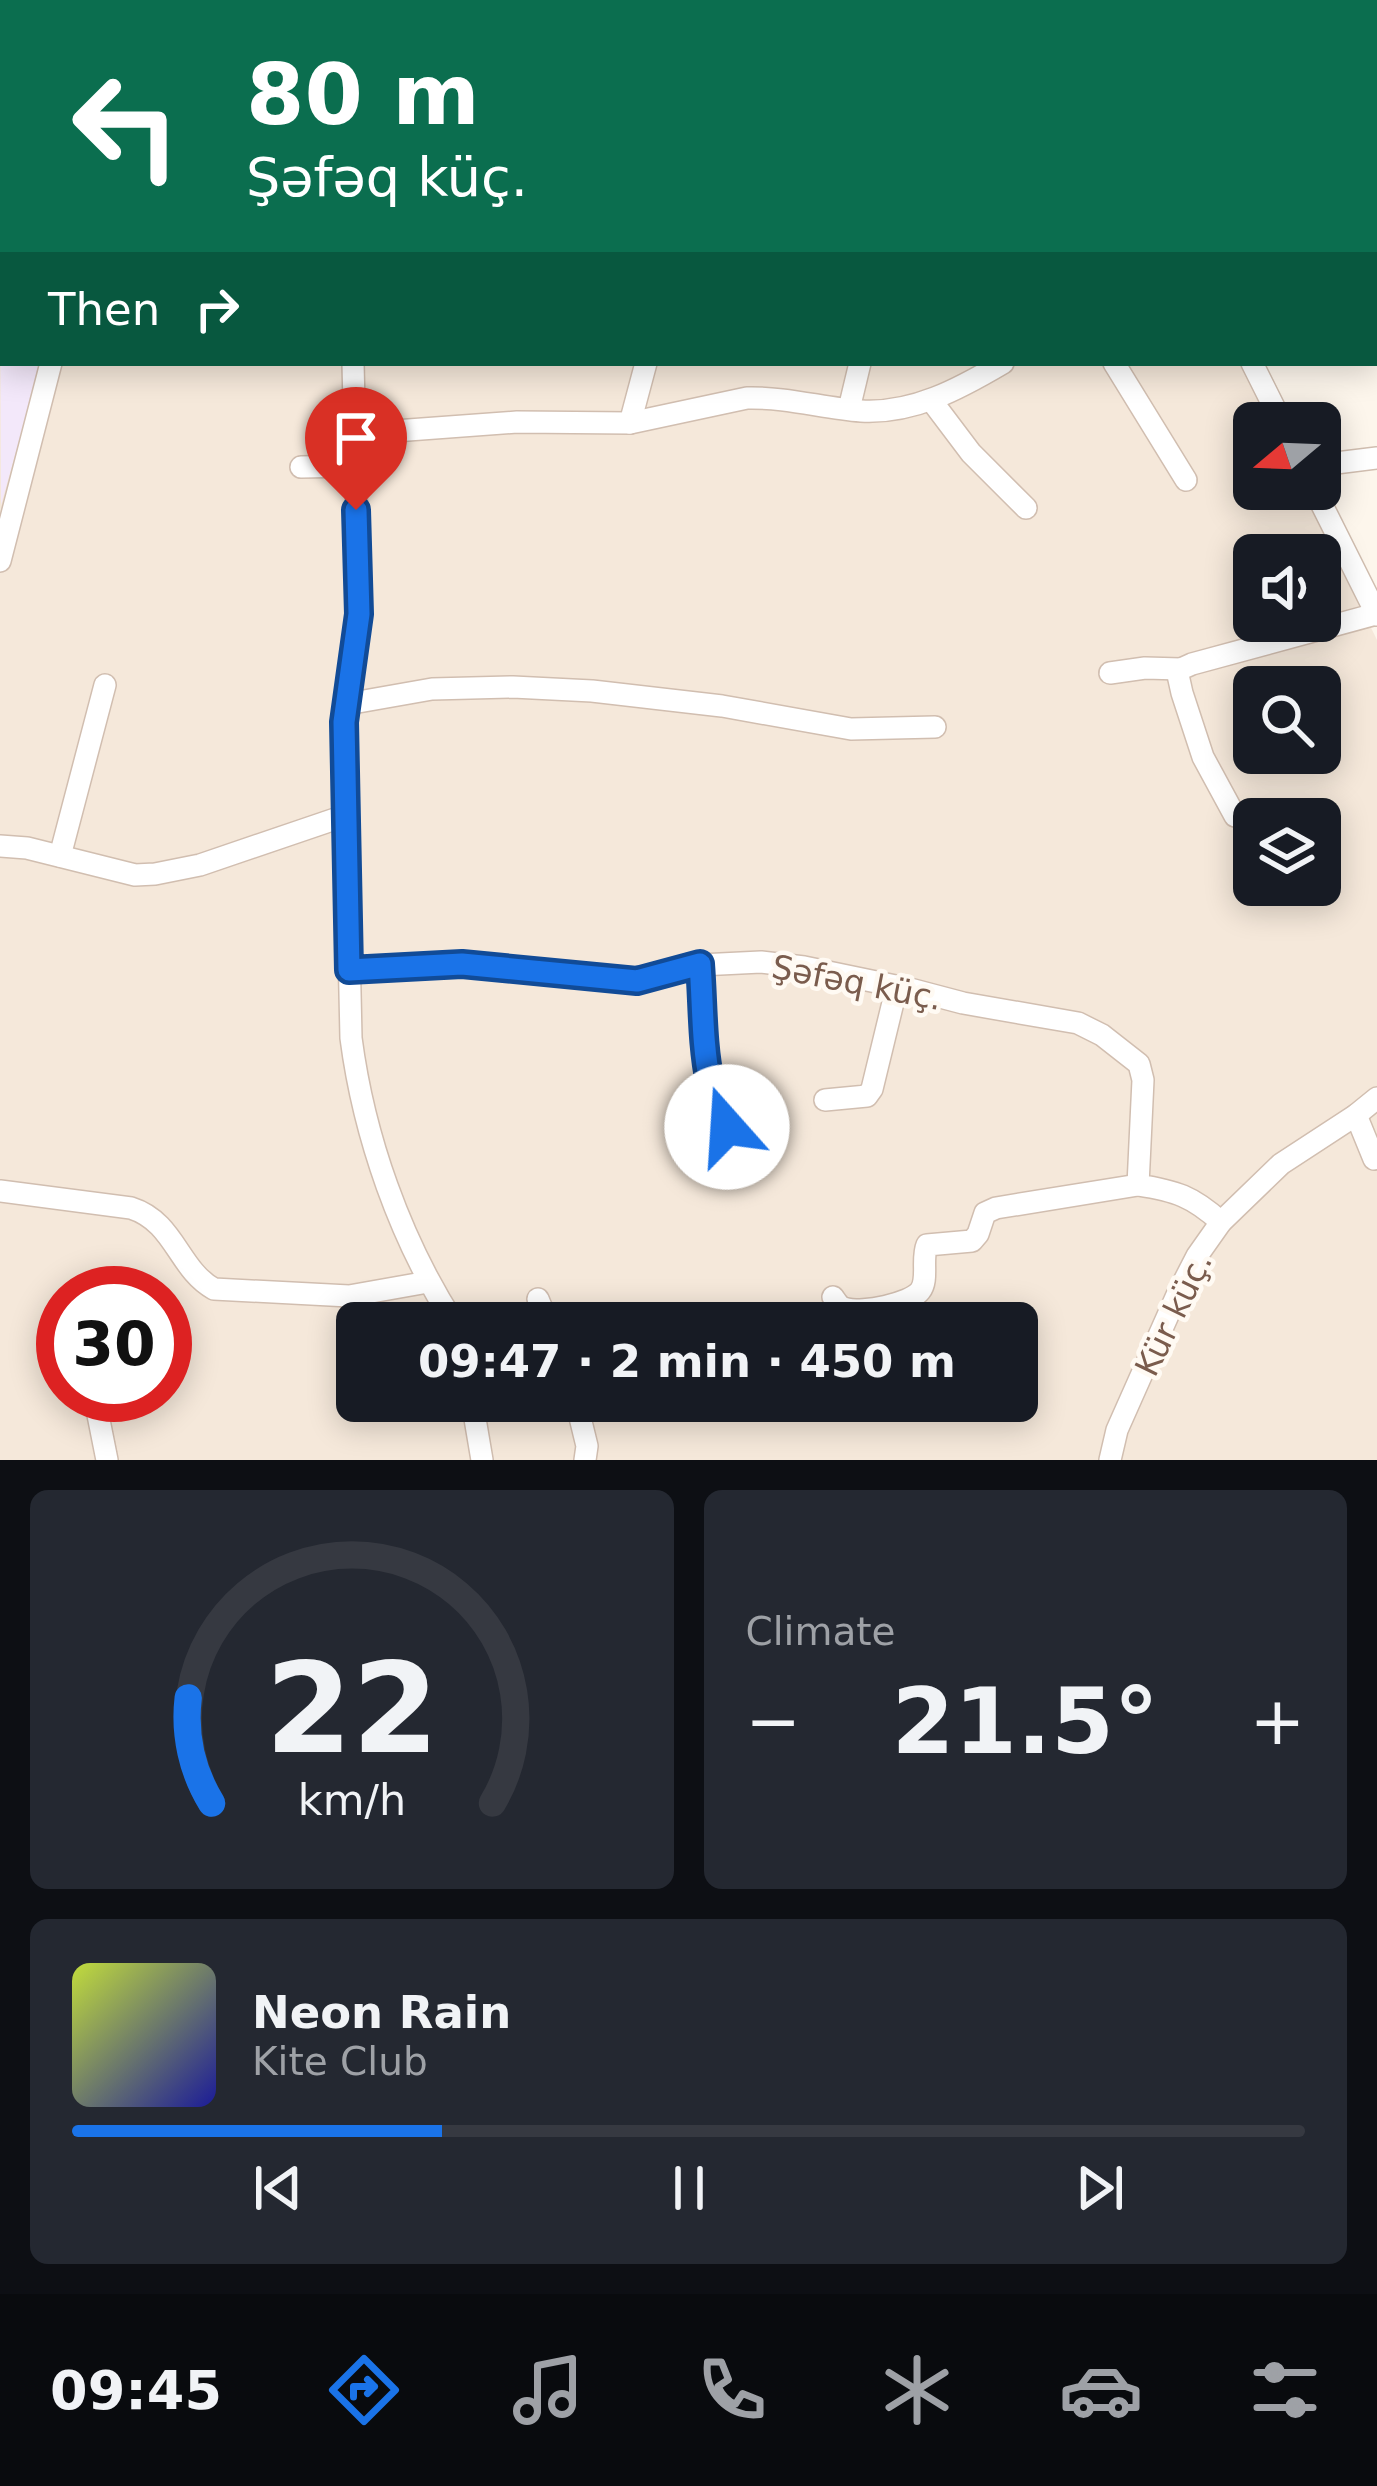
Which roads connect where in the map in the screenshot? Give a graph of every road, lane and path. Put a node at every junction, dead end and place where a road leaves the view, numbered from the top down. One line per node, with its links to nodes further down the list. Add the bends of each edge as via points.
1 (50, 366): 20 (street)
2 (352, 366): 12 (street)
3 (645, 366): 11 (street)
4 (859, 366): 10 (street)
5 (998, 366): 8 (street)
6 (1116, 366): 17 (street)
7 (1254, 366): 9 (street)
8 (931, 400): 10 (street); 18 (street)
9 (1272, 402)
10 (849, 409): 11 (street, via 747,398)
11 (630, 422): 12 (street)
12 (354, 434): 15 (street)
13 (1377, 458): 14 (street)
14 (1341, 462)
15 (355, 466): 16 (street); 25 (street, via 359,614)
16 (301, 467)
17 (1186, 480)
18 (1026, 508)
19 (1325, 510): 21 (street)
20 (0, 561)
21 (1377, 614): 22 (street)
22 (1181, 669): 23 (street); 27 (street, via 1203,757)
23 (1110, 674)
24 (105, 685): 30 (street)
25 (347, 704): 26 (street, via 432,689 513,687 722,706 851,730); 28 (street)
26 (935, 727)
27 (1233, 812)
28 (344, 816): 30 (street, via 155,874); 32 (street)
29 (0, 846): 30 (street)
30 (60, 856)
31 (700, 964): 32 (street, Şəfəq küç., via 637,981 462,964); 33 (street, Şəfəq küç., via 761,962); 37 (street, via 709,1080 728,1120 723,1131)
32 (349, 970): 42 (street, via 356,1075 378,1157)
33 (897, 986): 35 (street, via 872,1089); 39 (street, Şəfəq küç., via 1078,1023 1127,1054 1143,1080)
34 (1377, 1098): 36 (street, Kür küç.)
35 (825, 1100)
36 (1356, 1115): 38 (street); 41 (street, Kür küç., via 1281,1164)
37 (687, 1138)
38 (1374, 1159)
39 (1138, 1185): 41 (street, via 1184,1194); 43 (street, via 996,1208 971,1241 928,1245 919,1294 852,1310)
40 (0, 1192): 42 (street, via 146,1213 214,1288 349,1296)
41 (1221, 1222): 53 (street, Kür küç., via 1177,1295)
42 (428, 1282): 45 (street)
43 (832, 1298)
44 (538, 1299): 46 (street)
45 (441, 1302)
46 (539, 1302)
47 (99, 1422): 50 (street)
48 (476, 1422): 51 (street)
49 (580, 1422): 52 (street)
50 (107, 1460)
51 (482, 1460)
52 (585, 1460)
53 (1110, 1460)

